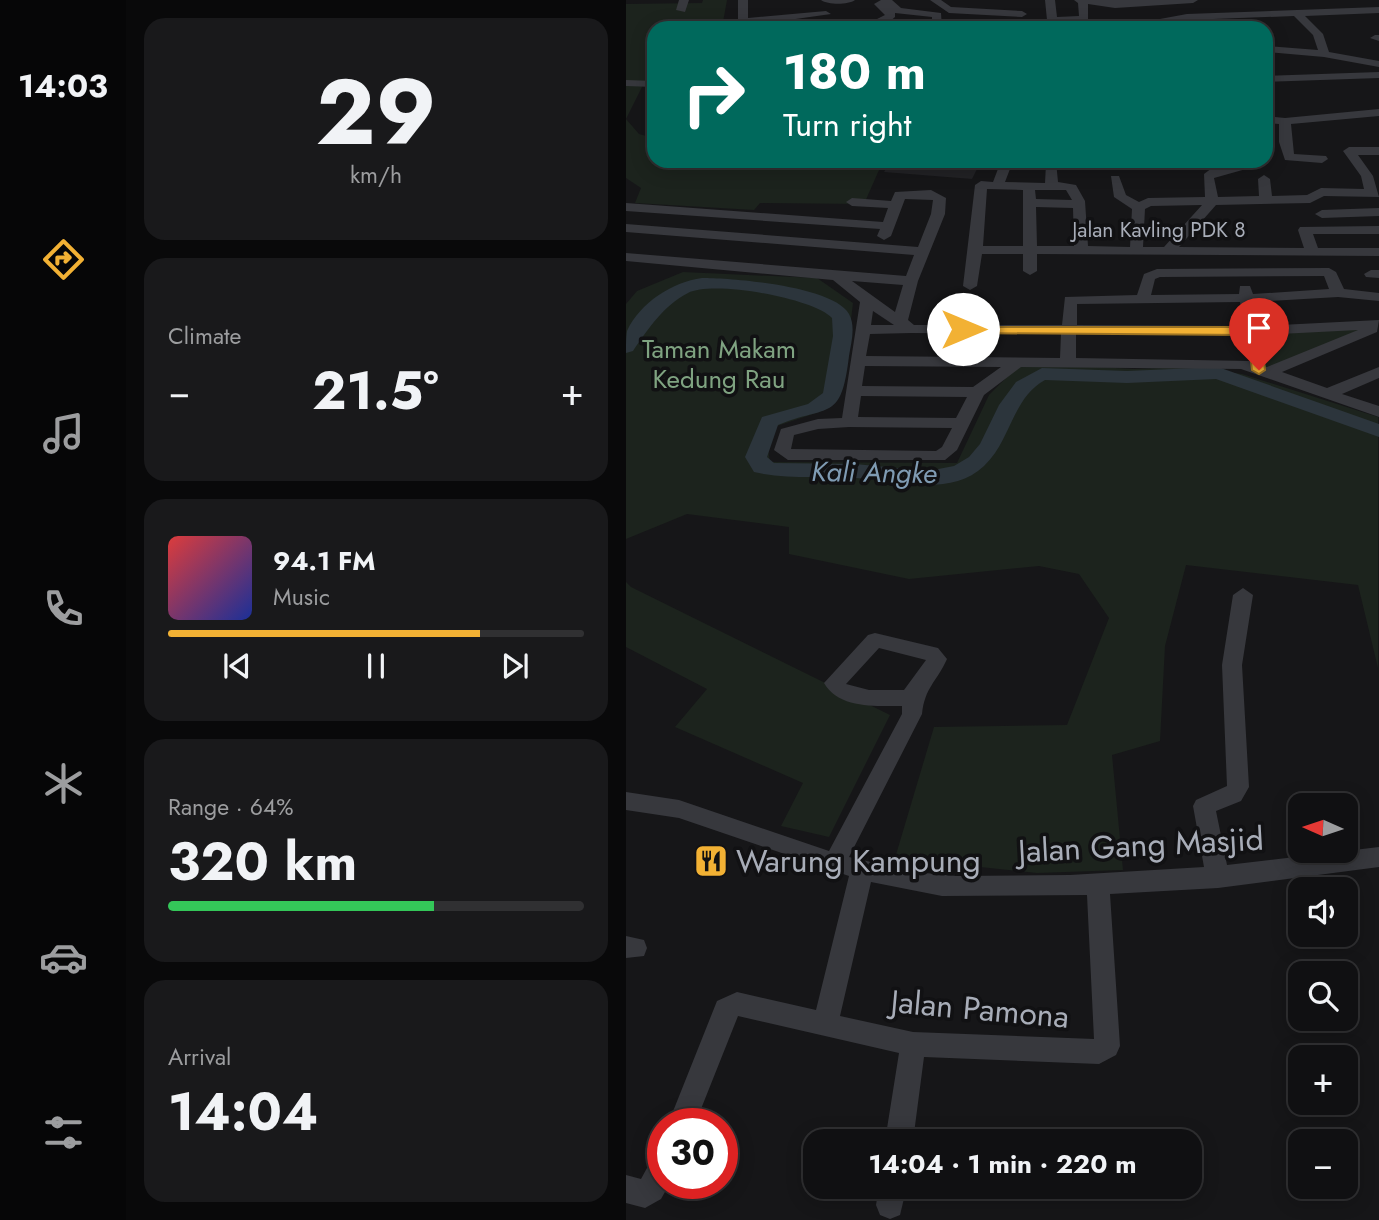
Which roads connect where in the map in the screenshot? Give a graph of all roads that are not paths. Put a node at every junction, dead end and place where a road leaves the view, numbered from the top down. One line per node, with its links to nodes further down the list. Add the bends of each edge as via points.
1 (743, 0): 23 (street)
2 (850, 0): 15 (street)
3 (874, 0): 25 (street, via 891,16)
4 (886, 0): 26 (street, via 898,11 937,15)
5 (911, 0): 16 (street, via 915,5)
6 (935, 0): 16 (street)
7 (989, 0): 16 (street)
8 (1023, 0): 16 (street, via 1023,16)
9 (1050, 0): 11 (street, via 1052,20 1076,21 1084,19)
10 (1339, 0): 17 (street)
11 (1086, 1): 13 (street)
12 (1194, 1): 13 (street); 21 (street)
13 (1118, 3): 27 (street)
14 (797, 5): 15 (street); 19 (street)
15 (823, 5): 24 (street)
16 (945, 8)
17 (1347, 9)
18 (1378, 10): 20 (street)
19 (763, 12)
20 (1297, 15): 22 (street, via 1254,20); 31 (street, via 1318,34)
21 (1204, 16): 22 (street); 28 (street)
22 (1219, 16): 29 (street)
23 (740, 21)
24 (753, 21)
25 (881, 21)
26 (937, 21)
27 (1117, 21)
28 (1156, 21)
29 (1220, 21)
30 (1273, 50): 31 (street)
31 (1324, 54): 32 (street)
32 (1378, 64)
33 (1378, 75): 34 (street)
34 (1273, 79)
35 (626, 83): 36 (street)
36 (647, 84)
37 (1378, 112): 39 (street, via 1364,112 1365,119)
38 (1273, 120): 39 (street)
39 (1285, 121): 41 (street, via 1280,142 1290,157)
40 (1378, 151): 50 (street, via 1350,145)
41 (1322, 159)
42 (1004, 168): 47 (street)
43 (1052, 168): 49 (street)
44 (1241, 168): 52 (street, via 1216,171 1208,177)
45 (1115, 179): 58 (street, via 1120,197)
46 (1264, 179): 51 (street)
47 (998, 184): 48 (street); 67 (street, via 981,184)
48 (1029, 186): 49 (street); 54 (street)
49 (1051, 187): 55 (street, via 1072,187)
50 (1375, 193): 51 (street, via 1321,192 1310,199)
51 (1266, 199): 52 (street)
52 (1212, 201): 58 (street, via 1151,202); 73 (street)
53 (852, 202): 56 (street)
54 (1029, 203): 55 (street); 68 (street)
55 (1079, 204): 69 (street)
56 (896, 205): 62 (street); 71 (street, via 902,194 940,198)
57 (626, 207): 61 (street)
58 (1139, 207): 72 (street)
59 (1378, 212): 60 (street)
60 (1322, 214)
61 (771, 217): 62 (street); 65 (street)
62 (888, 226): 66 (street)
63 (626, 228): 65 (street)
64 (1378, 230): 70 (street, via 1305,230)
65 (749, 239): 66 (street); 76 (street)
66 (879, 250): 71 (street)
67 (976, 250): 68 (street, Jalan Kavling PDK 8); 81 (street)
68 (1027, 250): 69 (street, Jalan Kavling PDK 8); 77 (street)
69 (1081, 251): 72 (street, Jalan Kavling PDK 8)
70 (1312, 251): 73 (street, Jalan Kavling PDK 8); 74 (street, Jalan Kavling PDK 8)
71 (923, 252): 80 (street)
72 (1136, 252): 73 (street, Jalan Kavling PDK 8)
73 (1167, 252)
74 (1378, 252)
75 (626, 257): 76 (street)
76 (730, 267): 79 (street)
77 (1030, 271)
78 (1240, 275): 82 (street, via 1329,272); 85 (street); 86 (street, via 1153,273)
79 (837, 276): 80 (street); 87 (street)
80 (911, 281): 88 (street)
81 (970, 286)
82 (1338, 293): 83 (street); 85 (street)
83 (1359, 296): 84 (street); 89 (street)
84 (1378, 297)
85 (1248, 298): 86 (street); 92 (street)
86 (1143, 299): 90 (street, via 1069,300)
87 (867, 301): 88 (street); 91 (street)
88 (906, 325): 90 (street); 91 (street)
89 (1376, 325): 92 (street); 96 (street)
90 (1068, 329): 92 (street); 95 (street)
91 (861, 330): 93 (street)
92 (1254, 331): 96 (street)
93 (857, 361): 94 (street); 98 (street)
94 (1016, 363): 95 (street); 99 (street)
95 (1068, 363): 96 (street, via 1243,364)
96 (1263, 371): 100 (street)
97 (1378, 372): 100 (street)
98 (853, 391): 99 (street); 102 (street)
99 (977, 392): 103 (street)
100 (1325, 395): 101 (street)
101 (1378, 412)
102 (849, 422): 103 (street); 103 (street, via 786,432 783,453 939,456 949,450)
103 (962, 423)
104 (1243, 595): 110 (street, via 1223,664 1238,787 1233,795 1204,806)
105 (912, 698): 108 (street, via 912,714)
106 (626, 801): 108 (street, Jalan Gang Masjid, via 654,802 709,817)
107 (1378, 857): 110 (street, Jalan Gang Masjid)
108 (835, 862): 109 (street, Jalan Gang Masjid)
109 (862, 869): 111 (street, Jalan Gang Masjid, via 946,886); 112 (street)
110 (1218, 878): 111 (street, Jalan Gang Masjid)
111 (1098, 886): 113 (street, Jalan Pamona, via 1105,1049 1096,1054)
112 (826, 1023): 113 (street, Jalan Pamona); 114 (street, Jalan Pamona, via 737,1004 726,1009)
113 (913, 1044): 115 (street)
114 (687, 1108)
115 (902, 1129)
116 (626, 1189): 117 (street)
117 (647, 1192)

